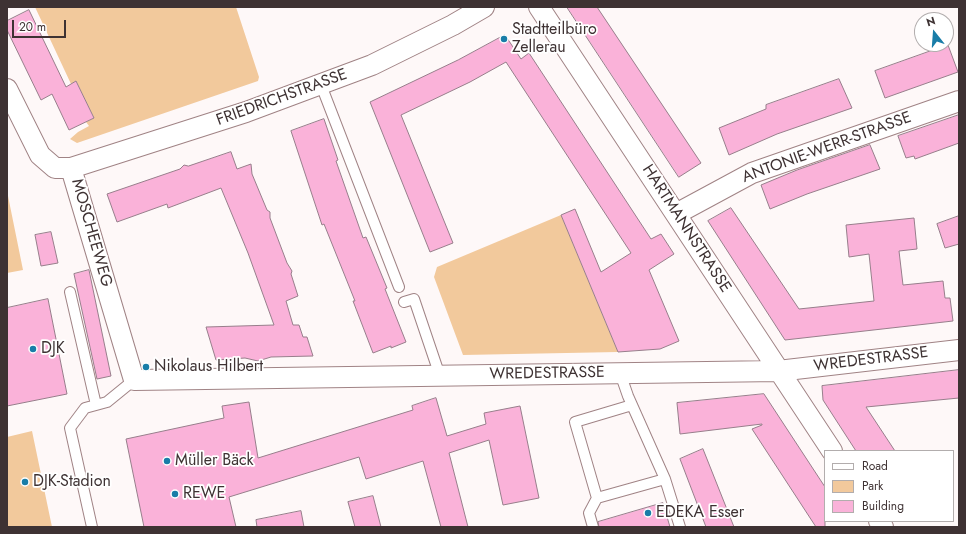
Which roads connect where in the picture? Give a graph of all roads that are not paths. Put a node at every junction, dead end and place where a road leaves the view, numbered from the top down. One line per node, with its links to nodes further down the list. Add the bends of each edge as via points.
1 (484, 7): 3 (street, FRIEDRICHSTRASSE, via 372,66)
2 (539, 7): 7 (street, HARTMANNSTRASSE)
3 (321, 85): 6 (street, FRIEDRICHSTRASSE); 8 (lane)
4 (7, 89): 6 (street, MOSCHEEWEG, via 40,155 54,168)
5 (959, 101): 7 (street, ANTONIE-WERR-STRASSE, via 752,172)
6 (72, 168): 15 (street, MOSCHEEWEG)
7 (676, 214): 12 (street, HARTMANNSTRASSE)
8 (399, 287)
9 (70, 292): 16 (lane)
10 (404, 302): 14 (lane, via 414,299)
11 (959, 350): 12 (street, WREDESTRASSE)
12 (778, 371): 13 (street, WREDESTRASSE); 18 (street, HARTMANNSTRASSE)
13 (620, 373): 14 (street, WREDESTRASSE); 17 (lane)
14 (440, 376): 15 (street, WREDESTRASSE)
15 (134, 380): 16 (lane, via 107,402)
16 (96, 405): 21 (lane, via 85,408 70,428)
17 (632, 405): 19 (lane); 20 (lane, via 575,422)
18 (831, 450)
19 (666, 479): 20 (lane); 23 (lane)
20 (597, 498): 22 (lane, via 589,513)
21 (92, 527)
22 (593, 527)
23 (680, 527)

